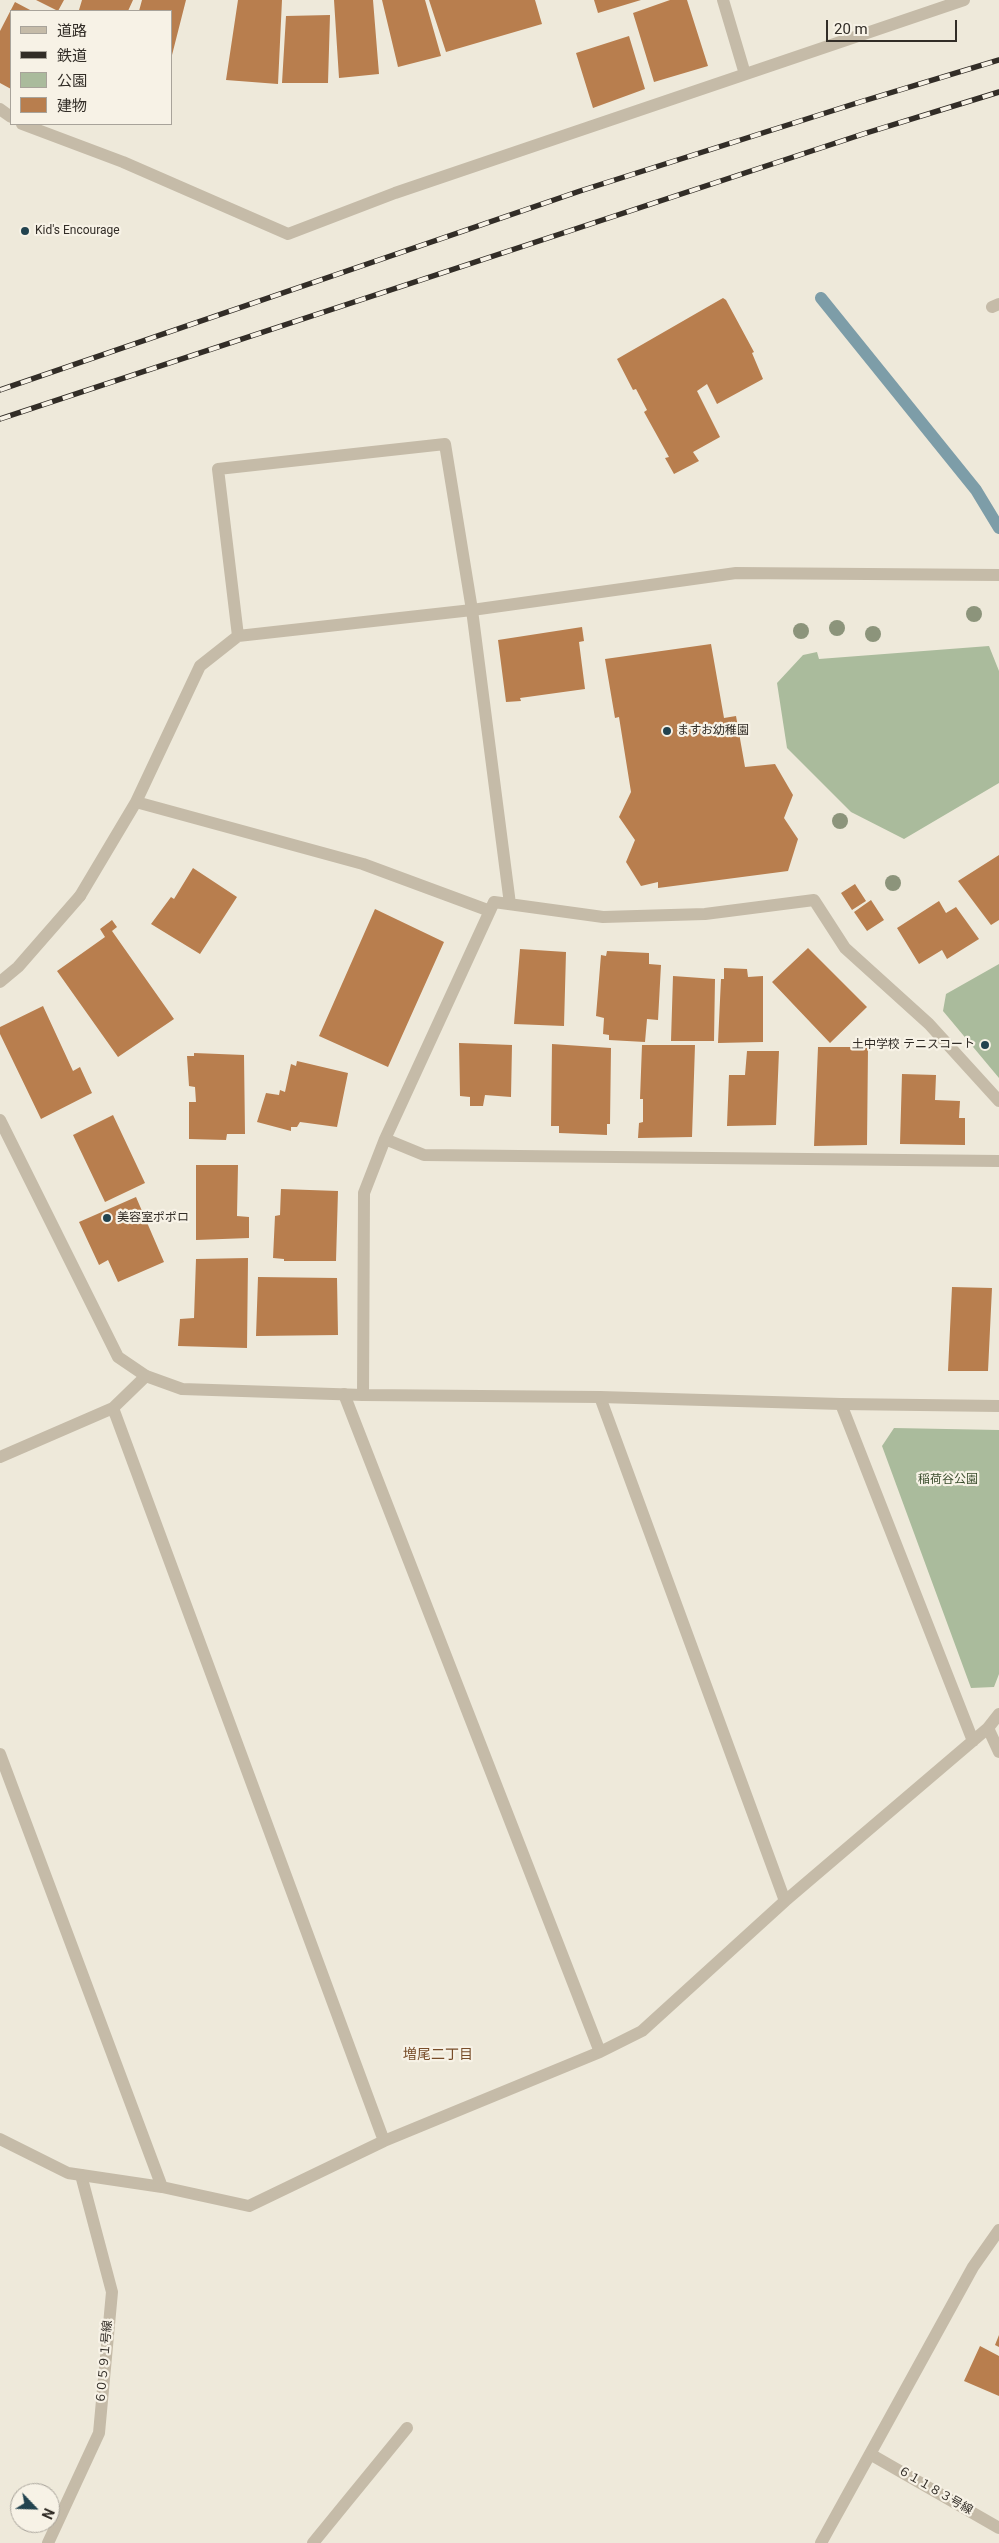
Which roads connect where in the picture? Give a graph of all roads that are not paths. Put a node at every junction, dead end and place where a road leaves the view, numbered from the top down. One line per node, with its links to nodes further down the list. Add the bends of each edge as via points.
1 (723, 0): 3 (street)
2 (964, 0): 3 (street)
3 (745, 74): 4 (street, via 395,193 288,234 123,162)
4 (25, 125)
5 (997, 575): 6 (street, via 736,573)
6 (472, 610): 7 (street); 7 (street, via 445,444 218,469); 9 (street)
7 (238, 636): 8 (street, via 200,666)
8 (136, 802): 10 (street, via 363,864); 11 (street, via 80,896 18,967)
9 (510, 904): 10 (street, via 494,902); 12 (street, via 603,917 705,914 814,900 846,948 929,1024)
10 (490, 910): 14 (street)
11 (0, 982)
12 (999, 1101)
13 (0, 1120): 16 (street, via 118,1357)
14 (385, 1139): 15 (street, via 424,1155); 18 (street, via 364,1193)
15 (999, 1161)
16 (146, 1376): 17 (street, via 182,1389); 22 (street)
17 (344, 1394): 18 (street); 30 (street)
18 (363, 1395): 19 (street)
19 (600, 1397): 20 (street); 29 (street)
20 (841, 1404): 21 (street); 26 (street)
21 (999, 1406)
22 (113, 1408): 23 (street); 32 (street)
23 (0, 1457)
24 (999, 1714): 25 (street)
25 (988, 1728): 26 (street); 27 (street)
26 (973, 1740): 29 (street)
27 (999, 1752)
28 (0, 1754): 34 (street)
29 (785, 1902): 30 (street, via 642,2031)
30 (600, 2052): 32 (street)
31 (0, 2139): 33 (street, via 68,2173)
32 (384, 2141): 34 (street, via 249,2206)
33 (82, 2175): 34 (street); 39 (street, ６０５９１号線, via 112,2292 98,2433)
34 (162, 2187)
35 (999, 2230): 37 (street, via 973,2267)
36 (407, 2428): 40 (street)
37 (870, 2454): 38 (street, ６１１８３号線); 41 (street)
38 (999, 2528)
39 (48, 2543)
40 (313, 2543)
41 (821, 2543)

